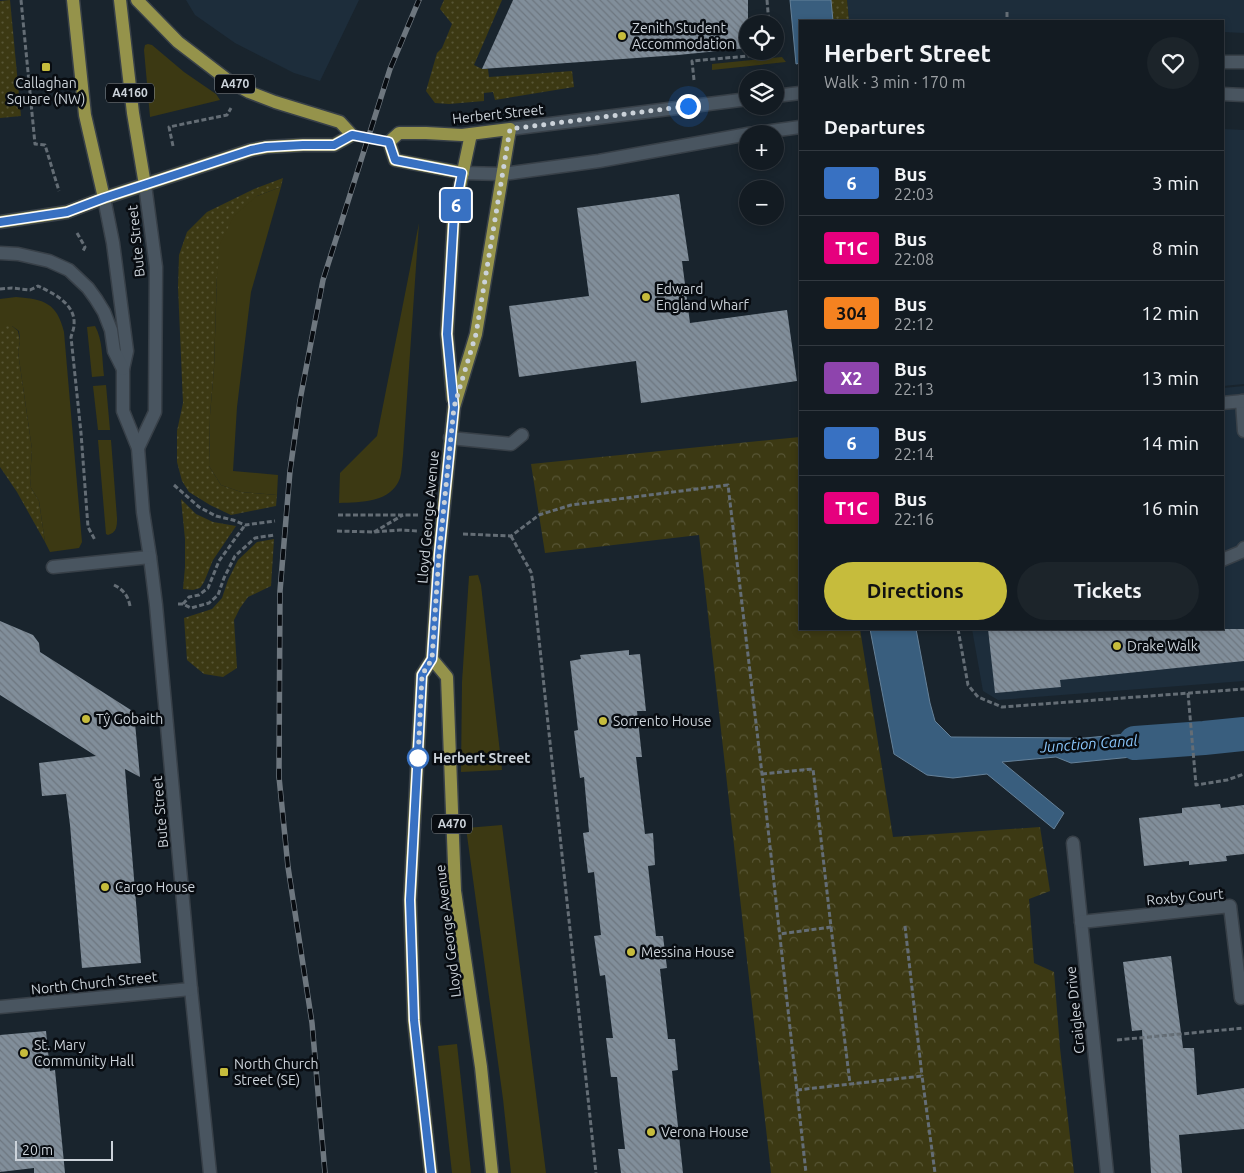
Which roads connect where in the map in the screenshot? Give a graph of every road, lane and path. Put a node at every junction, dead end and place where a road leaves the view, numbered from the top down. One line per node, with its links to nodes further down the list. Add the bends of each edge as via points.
1 (21, 0): 28 (path, via 35,144 45,145)
2 (73, 0): 29 (main road, Bute Street, via 85,115)
3 (120, 0): 27 (main road, Bute Street / A4160, via 132,113)
4 (137, 0): 27 (main road, A470, via 178,42 229,81 275,102 340,122 352,135 334,145 251,150)
5 (767, 0): 7 (path)
6 (1007, 12): 8 (path)
7 (768, 15)
8 (1007, 20)
9 (739, 57): 12 (path, via 692,61)
10 (1224, 62): 11 (street)
11 (1244, 62)
12 (694, 80)
13 (799, 93): 15 (street)
14 (1224, 94): 16 (street)
15 (784, 95)
16 (1244, 95)
17 (739, 100): 20 (street, Herbert Street)
18 (234, 104): 24 (path, via 227,115 169,127)
19 (799, 127): 21 (street, Herbert Street)
20 (510, 129): 22 (main road, Herbert Street); 26 (main road, Lloyd George Avenue / A470)
21 (784, 129)
22 (471, 134): 25 (main road, Lloyd George Avenue / A470); 25 (main road, Herbert Street, via 399,133 389,142 395,160)
23 (739, 136): 26 (street, Herbert Street, via 599,161)
24 (173, 146)
25 (462, 173): 26 (street, Herbert Street); 38 (main road, Lloyd George Avenue / A470, via 454,214 447,334)
26 (503, 174): 38 (main road, Lloyd George Avenue / A470, via 476,334)
27 (145, 185): 29 (main road); 42 (street, Bute Street, via 156,267 155,412)
28 (59, 192)
29 (104, 198): 30 (main road, via 67,212); 35 (street, Bute Street, via 127,351)
30 (0, 222)
31 (75, 229): 33 (path, via 86,247)
32 (0, 253): 35 (street, Bute Street, via 49,260 69,270 88,288 104,312)
33 (79, 256)
34 (0, 289): 53 (path, via 30,290 38,286 65,302 73,315 71,336 88,527)
35 (122, 369): 42 (street, Bute Street, via 123,411)
36 (1243, 401): 37 (street); 39 (street)
37 (1224, 403)
38 (454, 407): 41 (main road, Lloyd George Avenue / A470)
39 (1244, 432)
40 (522, 435): 41 (street, via 511,444)
41 (450, 438): 61 (main road, Lloyd George Avenue / A470)
42 (138, 448): 55 (street, Bute Street)
43 (174, 486): 46 (path, via 199,507)
44 (338, 515): 49 (path, via 404,515)
45 (275, 521): 46 (path)
46 (244, 525): 51 (path, via 219,561 208,588 189,597 183,604 191,608 209,603 218,595 235,556 254,538)
47 (337, 531): 49 (path)
48 (414, 531): 49 (path)
49 (373, 532)
50 (468, 534): 52 (path)
51 (274, 535)
52 (511, 536): 64 (path, via 539,515 571,505 728,485); 82 (path, via 531,572 533,583)
53 (95, 539)
54 (1244, 548): 56 (street)
55 (150, 557): 57 (street); 71 (street, Bute Street)
56 (1224, 559)
57 (53, 567)
58 (109, 582): 59 (path, via 129,597 130,607)
59 (137, 606)
60 (958, 630): 63 (path, via 968,685 978,697 1002,707)
61 (432, 659): 80 (main road, Lloyd George Avenue / A470, via 422,675 410,900 414,1020); 81 (main road, Lloyd George Avenue / A470, via 447,677 455,891 481,1067)
62 (1244, 689): 63 (path)
63 (1188, 693): 65 (path, via 1196,785)
64 (762, 774): 69 (path, via 813,769); 70 (path)
65 (1244, 774)
66 (1073, 843): 67 (street, Craiglee Drive)
67 (1081, 922): 72 (street, Roxby Court, via 1230,906); 75 (street, Craiglee Drive)
68 (905, 926): 76 (path)
69 (831, 927): 70 (path); 77 (path)
70 (780, 934): 78 (path)
71 (191, 988): 73 (street, North Church Street); 79 (street, Bute Street)
72 (1241, 998)
73 (0, 1007)
74 (1244, 1028): 75 (path)
75 (1094, 1043): 85 (street, Craiglee Drive)
76 (922, 1076): 77 (path); 84 (path)
77 (850, 1084): 78 (path)
78 (797, 1090): 83 (path)
79 (210, 1173)
80 (431, 1173)
81 (492, 1173)
82 (596, 1173)
83 (806, 1173)
84 (935, 1173)
85 (1107, 1173)

